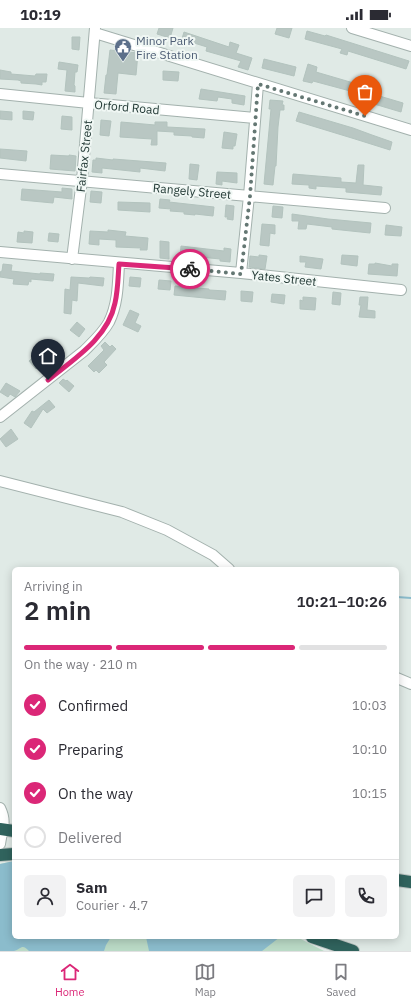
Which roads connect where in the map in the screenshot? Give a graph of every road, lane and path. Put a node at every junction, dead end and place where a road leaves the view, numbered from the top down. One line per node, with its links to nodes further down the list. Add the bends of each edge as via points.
1 (352, 28): 3 (street)
2 (95, 30): 4 (street); 6 (street, Fairfax Street)
3 (411, 46)
4 (258, 84): 7 (street); 8 (street)
5 (0, 94): 6 (street, Orford Road)
6 (89, 103): 7 (street, Orford Road); 10 (street, Fairfax Street)
7 (255, 118): 11 (street)
8 (410, 130)
9 (0, 174): 10 (street, Rangely Street)
10 (82, 180): 11 (street, Rangely Street); 14 (street, Fairfax Street)
11 (250, 196): 12 (street, Rangely Street); 16 (street)
12 (385, 208)
13 (0, 252): 14 (street, Yates Street)
14 (72, 259): 15 (street, Yates Street)
15 (119, 264): 16 (street, Yates Street); 18 (street, via 116,303 105,329 84,351)
16 (241, 274): 17 (street, Yates Street)
17 (401, 290)
18 (0, 417)
19 (0, 481): 20 (street, via 122,512 167,530 213,555)
20 (228, 567)
21 (399, 679): 22 (street)
22 (411, 684)
23 (0, 808): 24 (street)
24 (5, 830): 25 (street)
25 (0, 844)
26 (12, 854): 27 (highway)
27 (0, 855)
28 (399, 880): 29 (highway)
29 (411, 882)
30 (318, 939): 31 (highway)
31 (353, 951)

